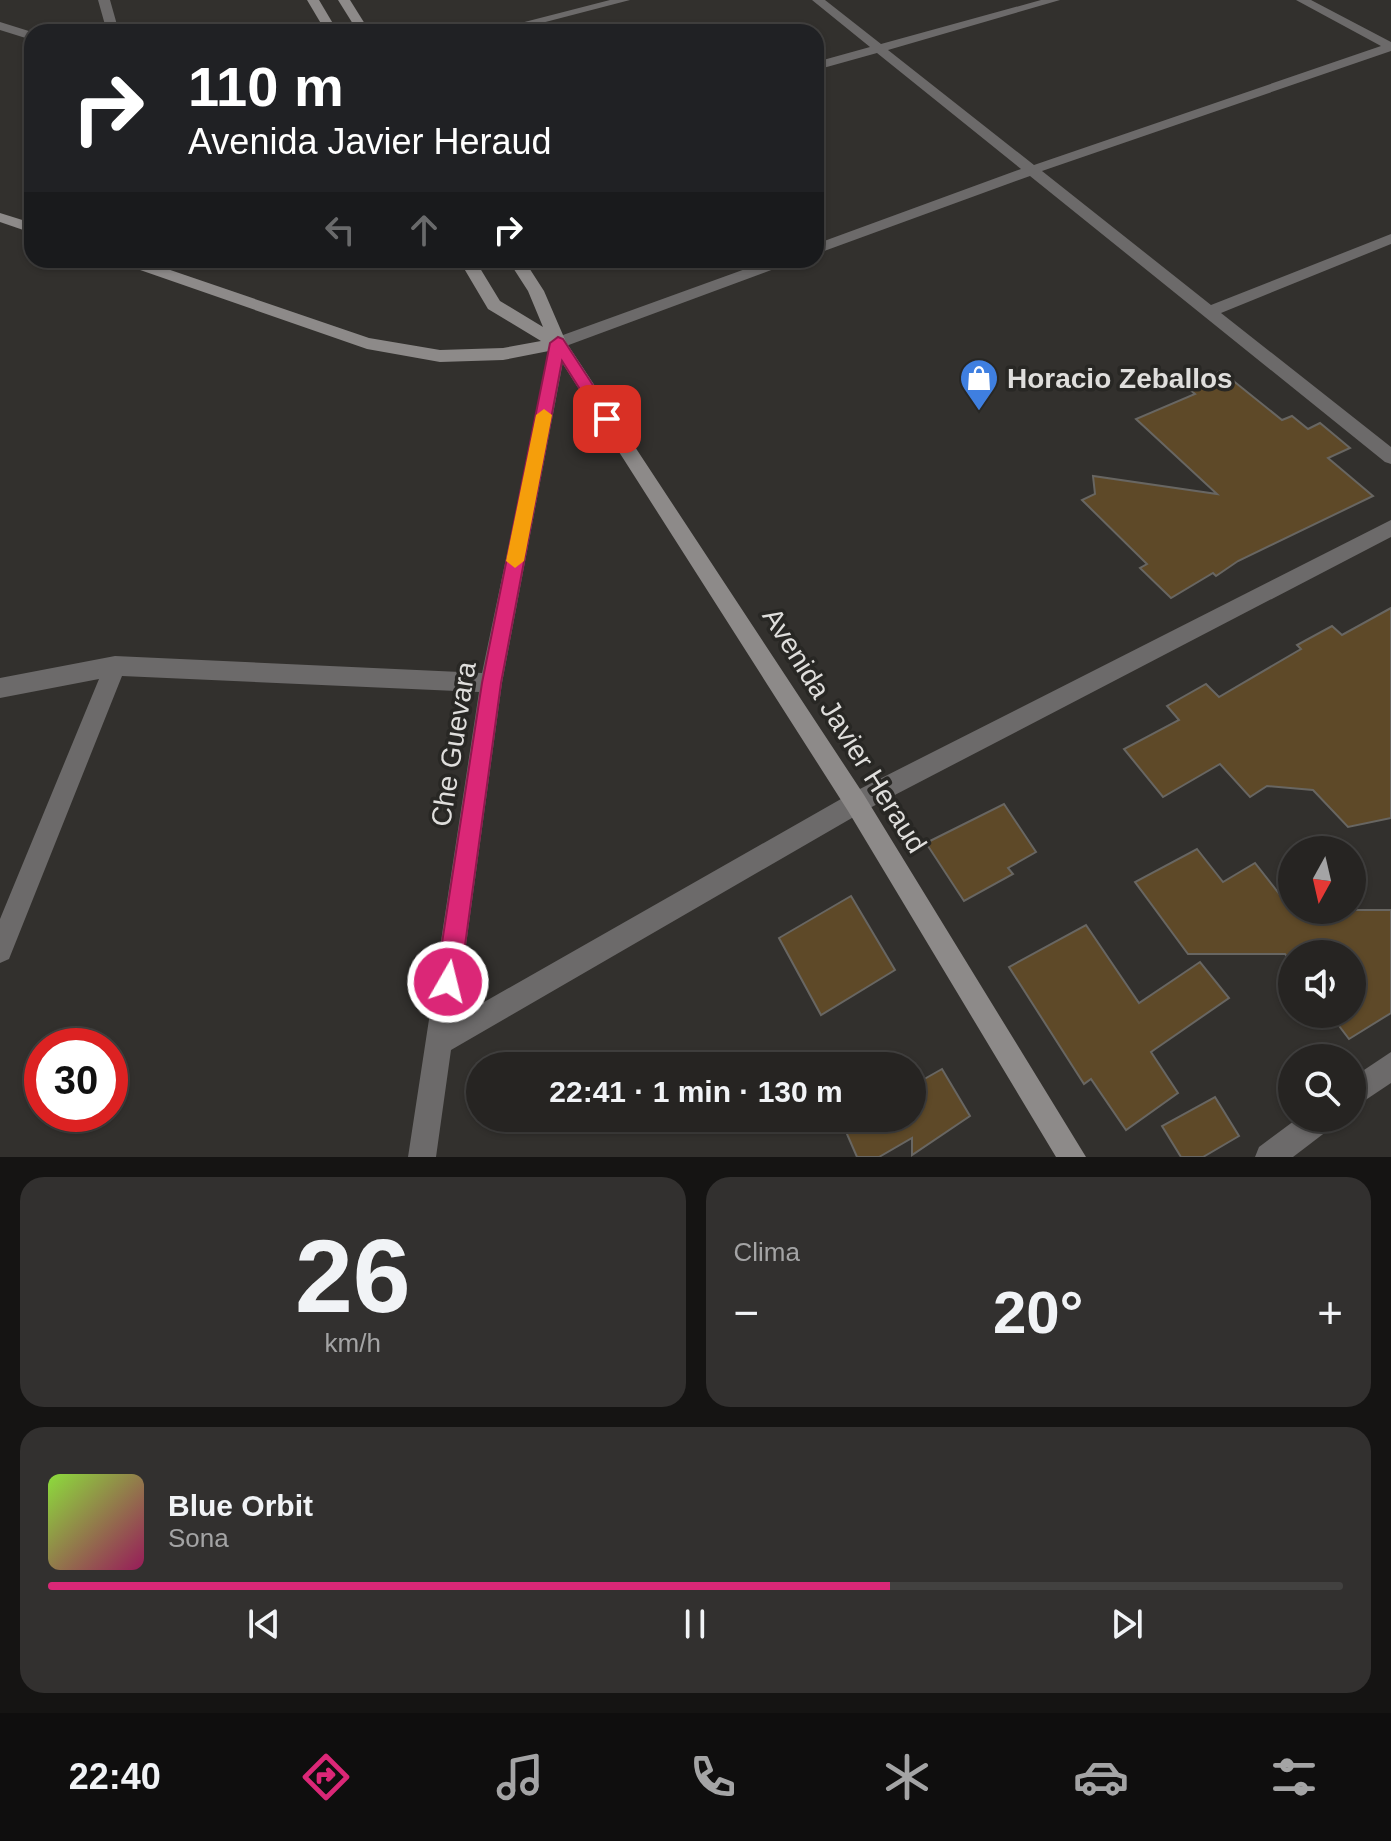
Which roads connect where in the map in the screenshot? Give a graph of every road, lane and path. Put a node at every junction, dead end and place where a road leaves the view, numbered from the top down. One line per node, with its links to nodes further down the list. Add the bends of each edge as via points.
1 (104, 0): 8 (street)
2 (313, 0): 9 (street)
3 (344, 0): 10 (street)
4 (624, 0): 11 (street)
5 (818, 0): 15 (street)
6 (1054, 0): 15 (street)
7 (1302, 0): 14 (street)
8 (111, 24)
9 (327, 24)
10 (359, 24)
11 (525, 24)
12 (0, 26): 13 (street)
13 (24, 34)
14 (1391, 47): 17 (street)
15 (878, 48): 16 (street); 17 (street)
16 (824, 64)
17 (1033, 170): 21 (street); 26 (street)
18 (0, 217): 19 (street)
19 (24, 225)
20 (1391, 239): 26 (street)
21 (824, 246)
22 (148, 268): 27 (street, via 367,343 440,356 503,354)
23 (472, 268): 27 (street, Avenida Javier Heraud, via 494,305)
24 (521, 268): 27 (street, Avenida Javier Heraud)
25 (763, 268): 27 (street)
26 (1209, 312): 28 (street)
27 (558, 343): 31 (street, Che Guevara); 33 (street, Avenida Javier Heraud)
28 (1391, 457)
29 (1391, 528): 33 (street)
30 (115, 666): 31 (street); 32 (street); 34 (street)
31 (491, 683): 35 (street, Che Guevara)
32 (0, 688)
33 (856, 803): 35 (street); 40 (street, Avenida Javier Heraud)
34 (0, 950)
35 (439, 1042): 39 (street, Che Guevara)
36 (1391, 1066): 37 (street)
37 (1366, 1085)
38 (1302, 1132): 41 (street)
39 (422, 1157)
40 (1072, 1157)
41 (1269, 1157)

